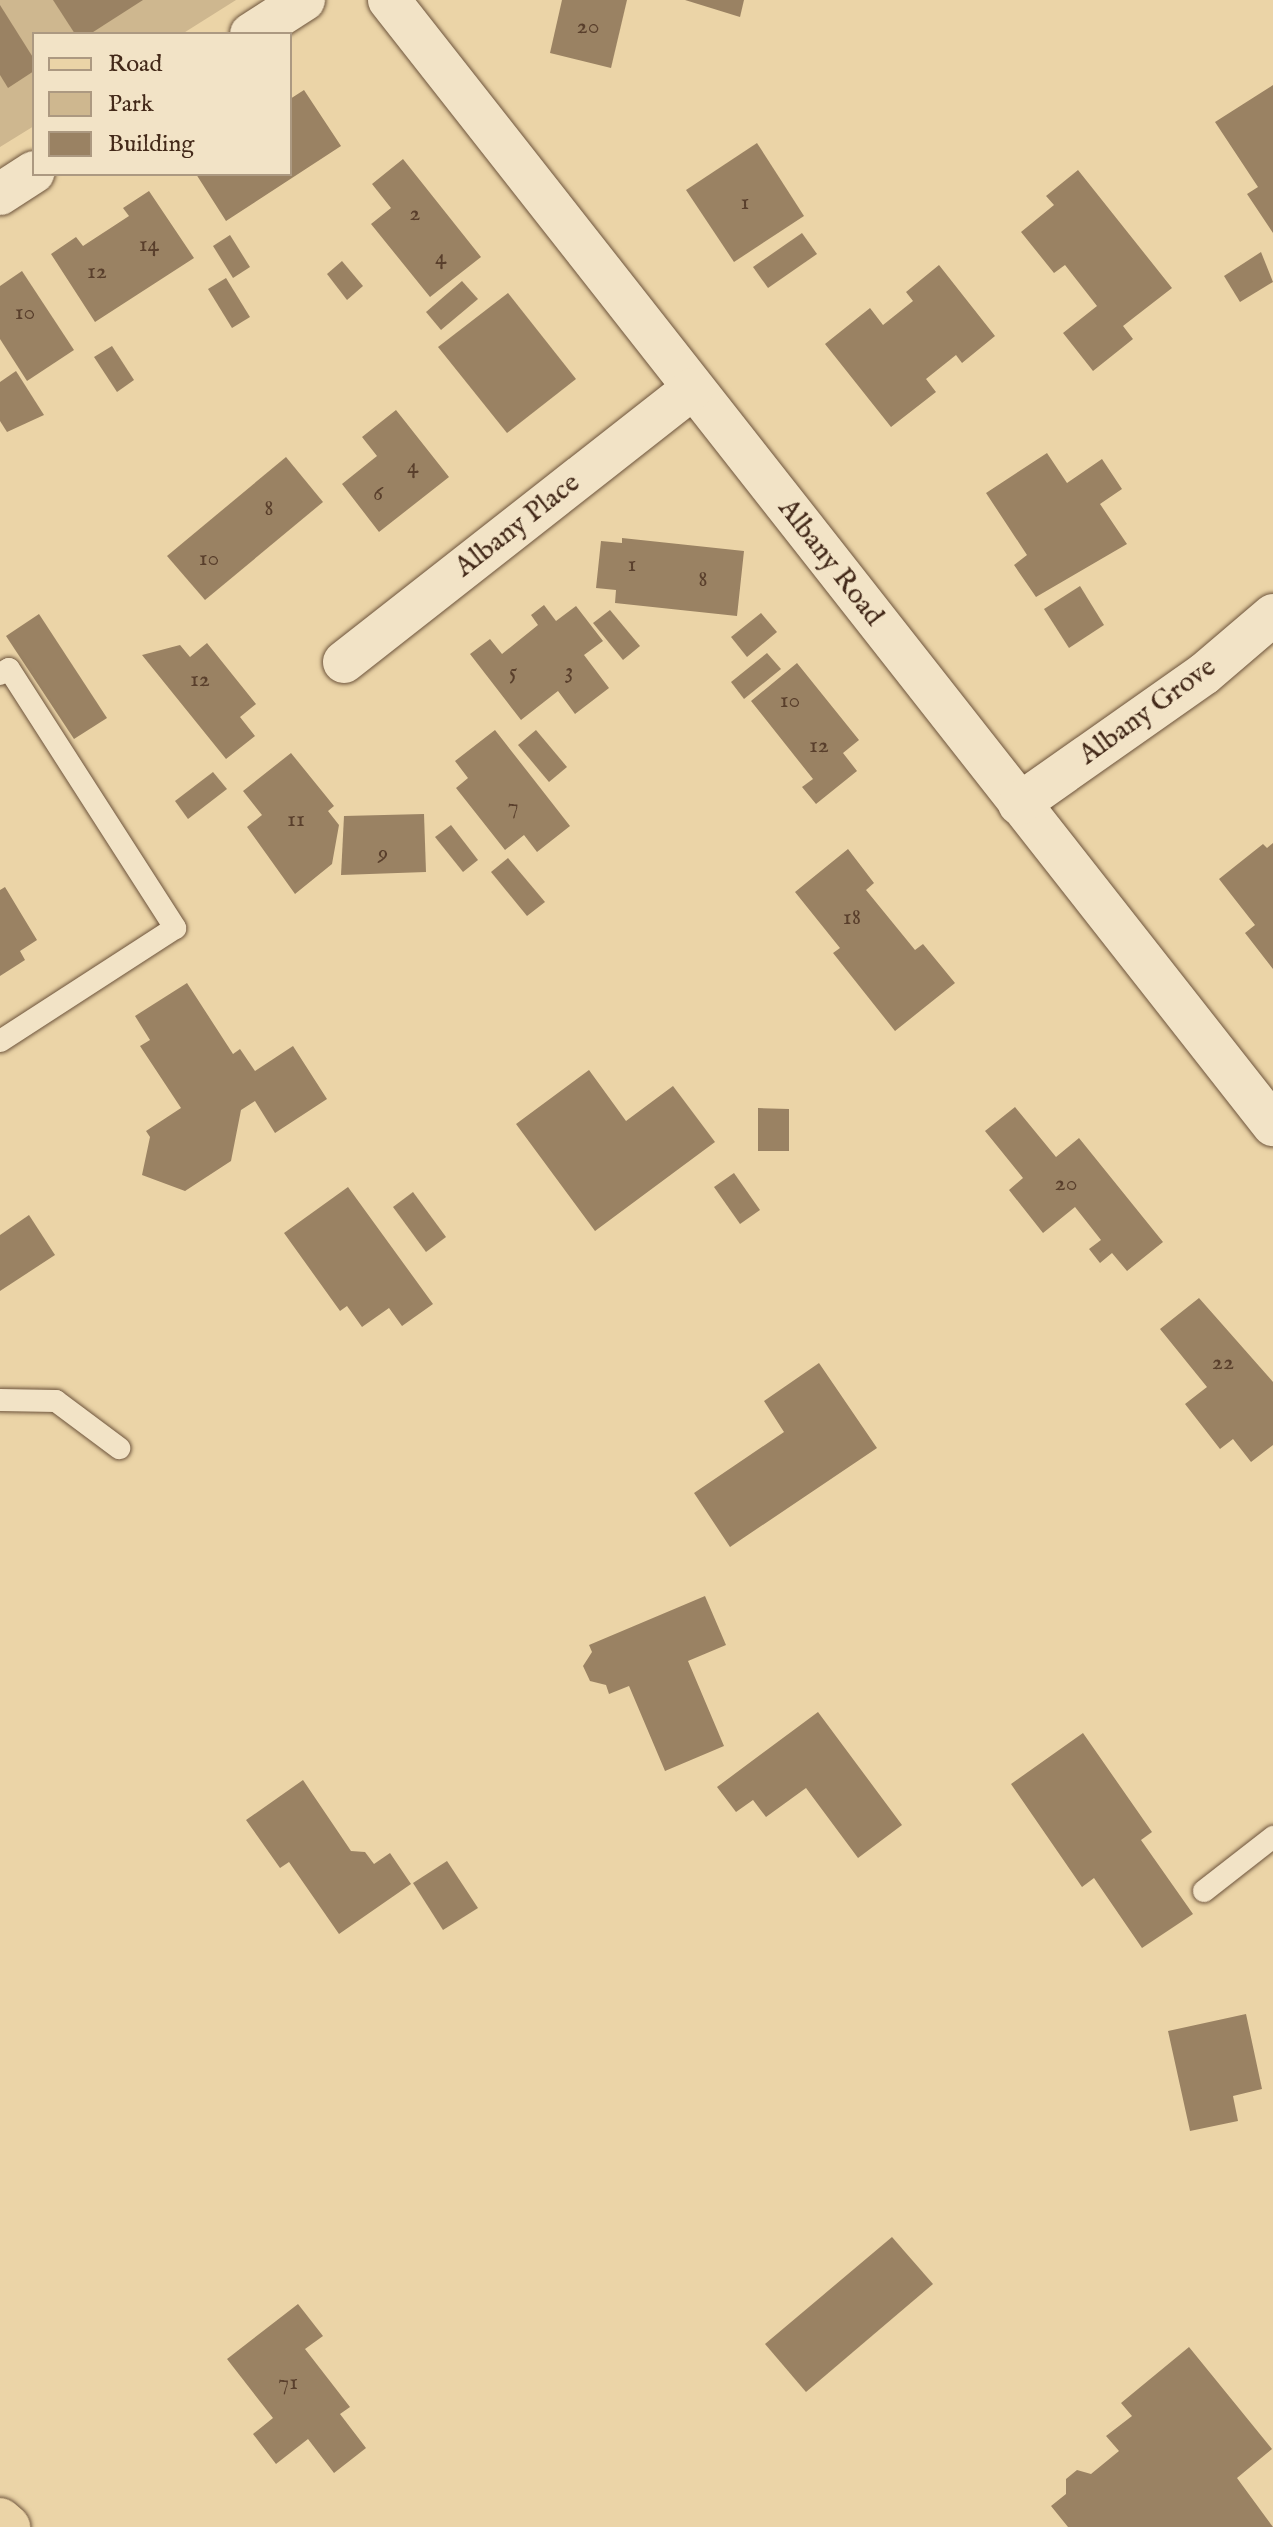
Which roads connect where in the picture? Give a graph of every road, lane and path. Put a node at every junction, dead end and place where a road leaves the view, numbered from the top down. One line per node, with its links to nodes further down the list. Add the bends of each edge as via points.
1 (304, 0): 3 (street)
2 (389, 0): 6 (street, Albany Road)
3 (254, 32)
4 (32, 173): 5 (street)
5 (0, 194)
6 (692, 389): 8 (street, Albany Place); 10 (street, Albany Road)
7 (1273, 615): 10 (street, Albany Grove, via 1204,674)
8 (344, 662)
9 (0, 674): 11 (lane, via 9,669 175,928)
10 (1019, 804): 12 (street, Albany Road)
11 (0, 1041)
12 (1273, 1125)
13 (0, 1400): 14 (lane, via 56,1401)
14 (119, 1448)
15 (1273, 1837): 16 (lane)
16 (1204, 1891)
17 (0, 2520): 18 (main road)
18 (8, 2527)

